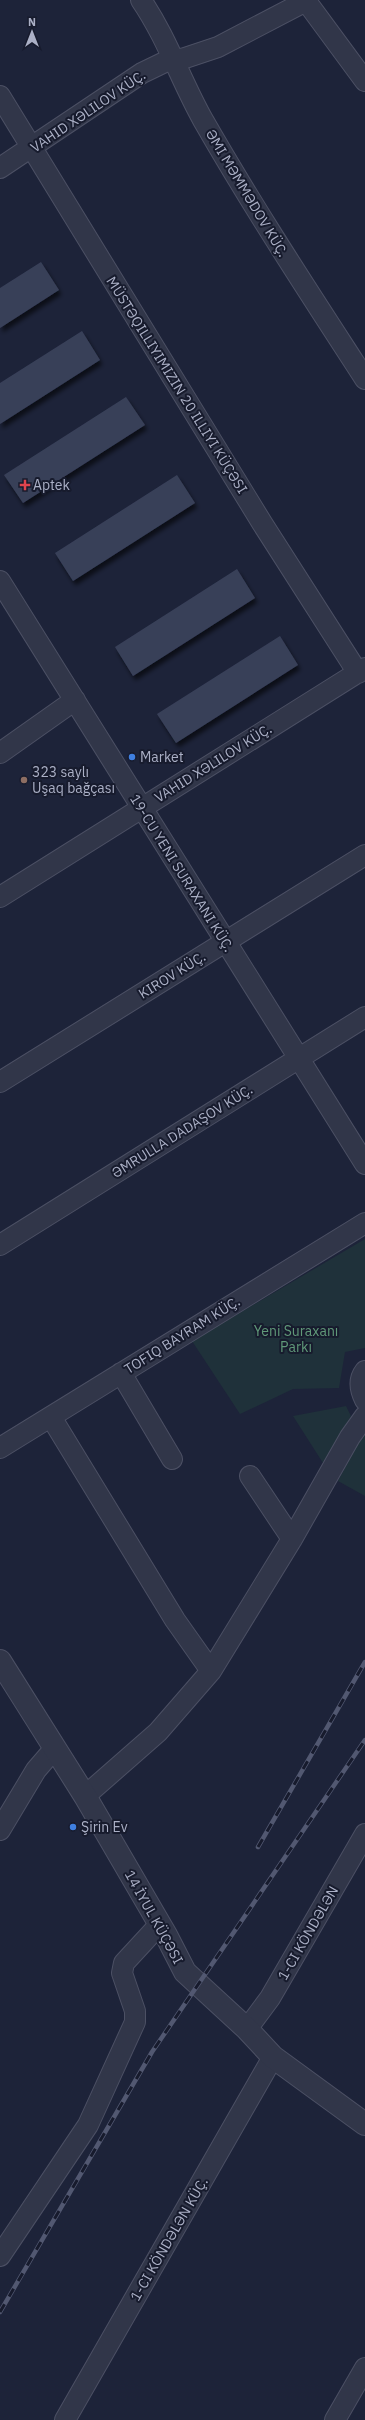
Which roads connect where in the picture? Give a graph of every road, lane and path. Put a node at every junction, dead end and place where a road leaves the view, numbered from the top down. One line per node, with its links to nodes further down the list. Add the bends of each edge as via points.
1 (141, 0): 3 (street, ƏMI MƏMMƏDOV KÜÇ.)
2 (307, 1): 3 (street, VAHID XƏLILOV KÜÇ., via 218,47 182,59); 4 (street)
3 (173, 58): 6 (street, VAHID XƏLILOV KÜÇ., via 123,84); 8 (street, ƏMI MƏMMƏDOV KÜÇ., via 204,121 282,250)
4 (365, 81)
5 (0, 96): 6 (street, MÜSTƏQILLIYIMIZIN 20 ILLIYI KÜÇƏSI)
6 (32, 148): 7 (street, VAHID XƏLILOV KÜÇ.); 10 (street, MÜSTƏQILLIYIMIZIN 20 ILLIYI KÜÇƏSI, via 262,523)
7 (0, 168)
8 (365, 379)
9 (0, 581): 11 (street)
10 (361, 670): 13 (street, VAHID XƏLILOV KÜÇ.)
11 (75, 700): 12 (street); 13 (street)
12 (0, 753)
13 (142, 808): 15 (street, VAHID XƏLILOV KÜÇ.); 16 (street)
14 (365, 855): 16 (street, KIROV KÜÇ.)
15 (0, 897)
16 (226, 942): 18 (street); 19 (street, KIROV KÜÇ.)
17 (365, 1017): 18 (street, ƏMRULLA DADAŞOV KÜÇ.)
18 (299, 1058): 20 (street); 22 (street, ƏMRULLA DADAŞOV KÜÇ.)
19 (0, 1082)
20 (365, 1164)
21 (365, 1223): 24 (street, TOFIQ BAYRAM KÜÇ.)
22 (0, 1245)
23 (365, 1371): 25 (street, via 360,1382)
24 (121, 1373): 27 (street, TOFIQ BAYRAM KÜÇ.); 29 (street)
25 (365, 1400)
26 (365, 1416): 31 (street, via 350,1437)
27 (51, 1417): 28 (street, TOFIQ BAYRAM KÜÇ.); 33 (street, via 175,1620)
28 (0, 1448)
29 (172, 1459)
30 (250, 1476): 31 (street)
31 (292, 1539): 33 (street)
32 (0, 1661): 34 (street, 14 İYUL KÜÇƏSI)
33 (211, 1671): 35 (street, via 158,1732)
34 (54, 1748): 35 (street, 14 İYUL KÜÇƏSI); 36 (street, via 36,1770)
35 (85, 1796): 38 (street, 14 İYUL KÜÇƏSI)
36 (0, 1830)
37 (365, 1834): 39 (street, 1-CI KÖNDƏLƏN, via 270,1998)
38 (160, 1924): 39 (street, 14 İYUL KÜÇƏSI, via 185,1972); 42 (street, via 124,1963 122,1972 135,2011 135,2022 88,2125)
39 (247, 2029): 40 (street, 14 İYUL KÜÇƏSI)
40 (273, 2057): 41 (street, 14 İYUL KÜÇƏSI); 44 (street, 1-CI KÖNDƏLƏN KÜÇ.)
41 (365, 2124)
42 (0, 2256)
43 (365, 2368): 45 (street)
44 (65, 2420)
45 (335, 2420)

